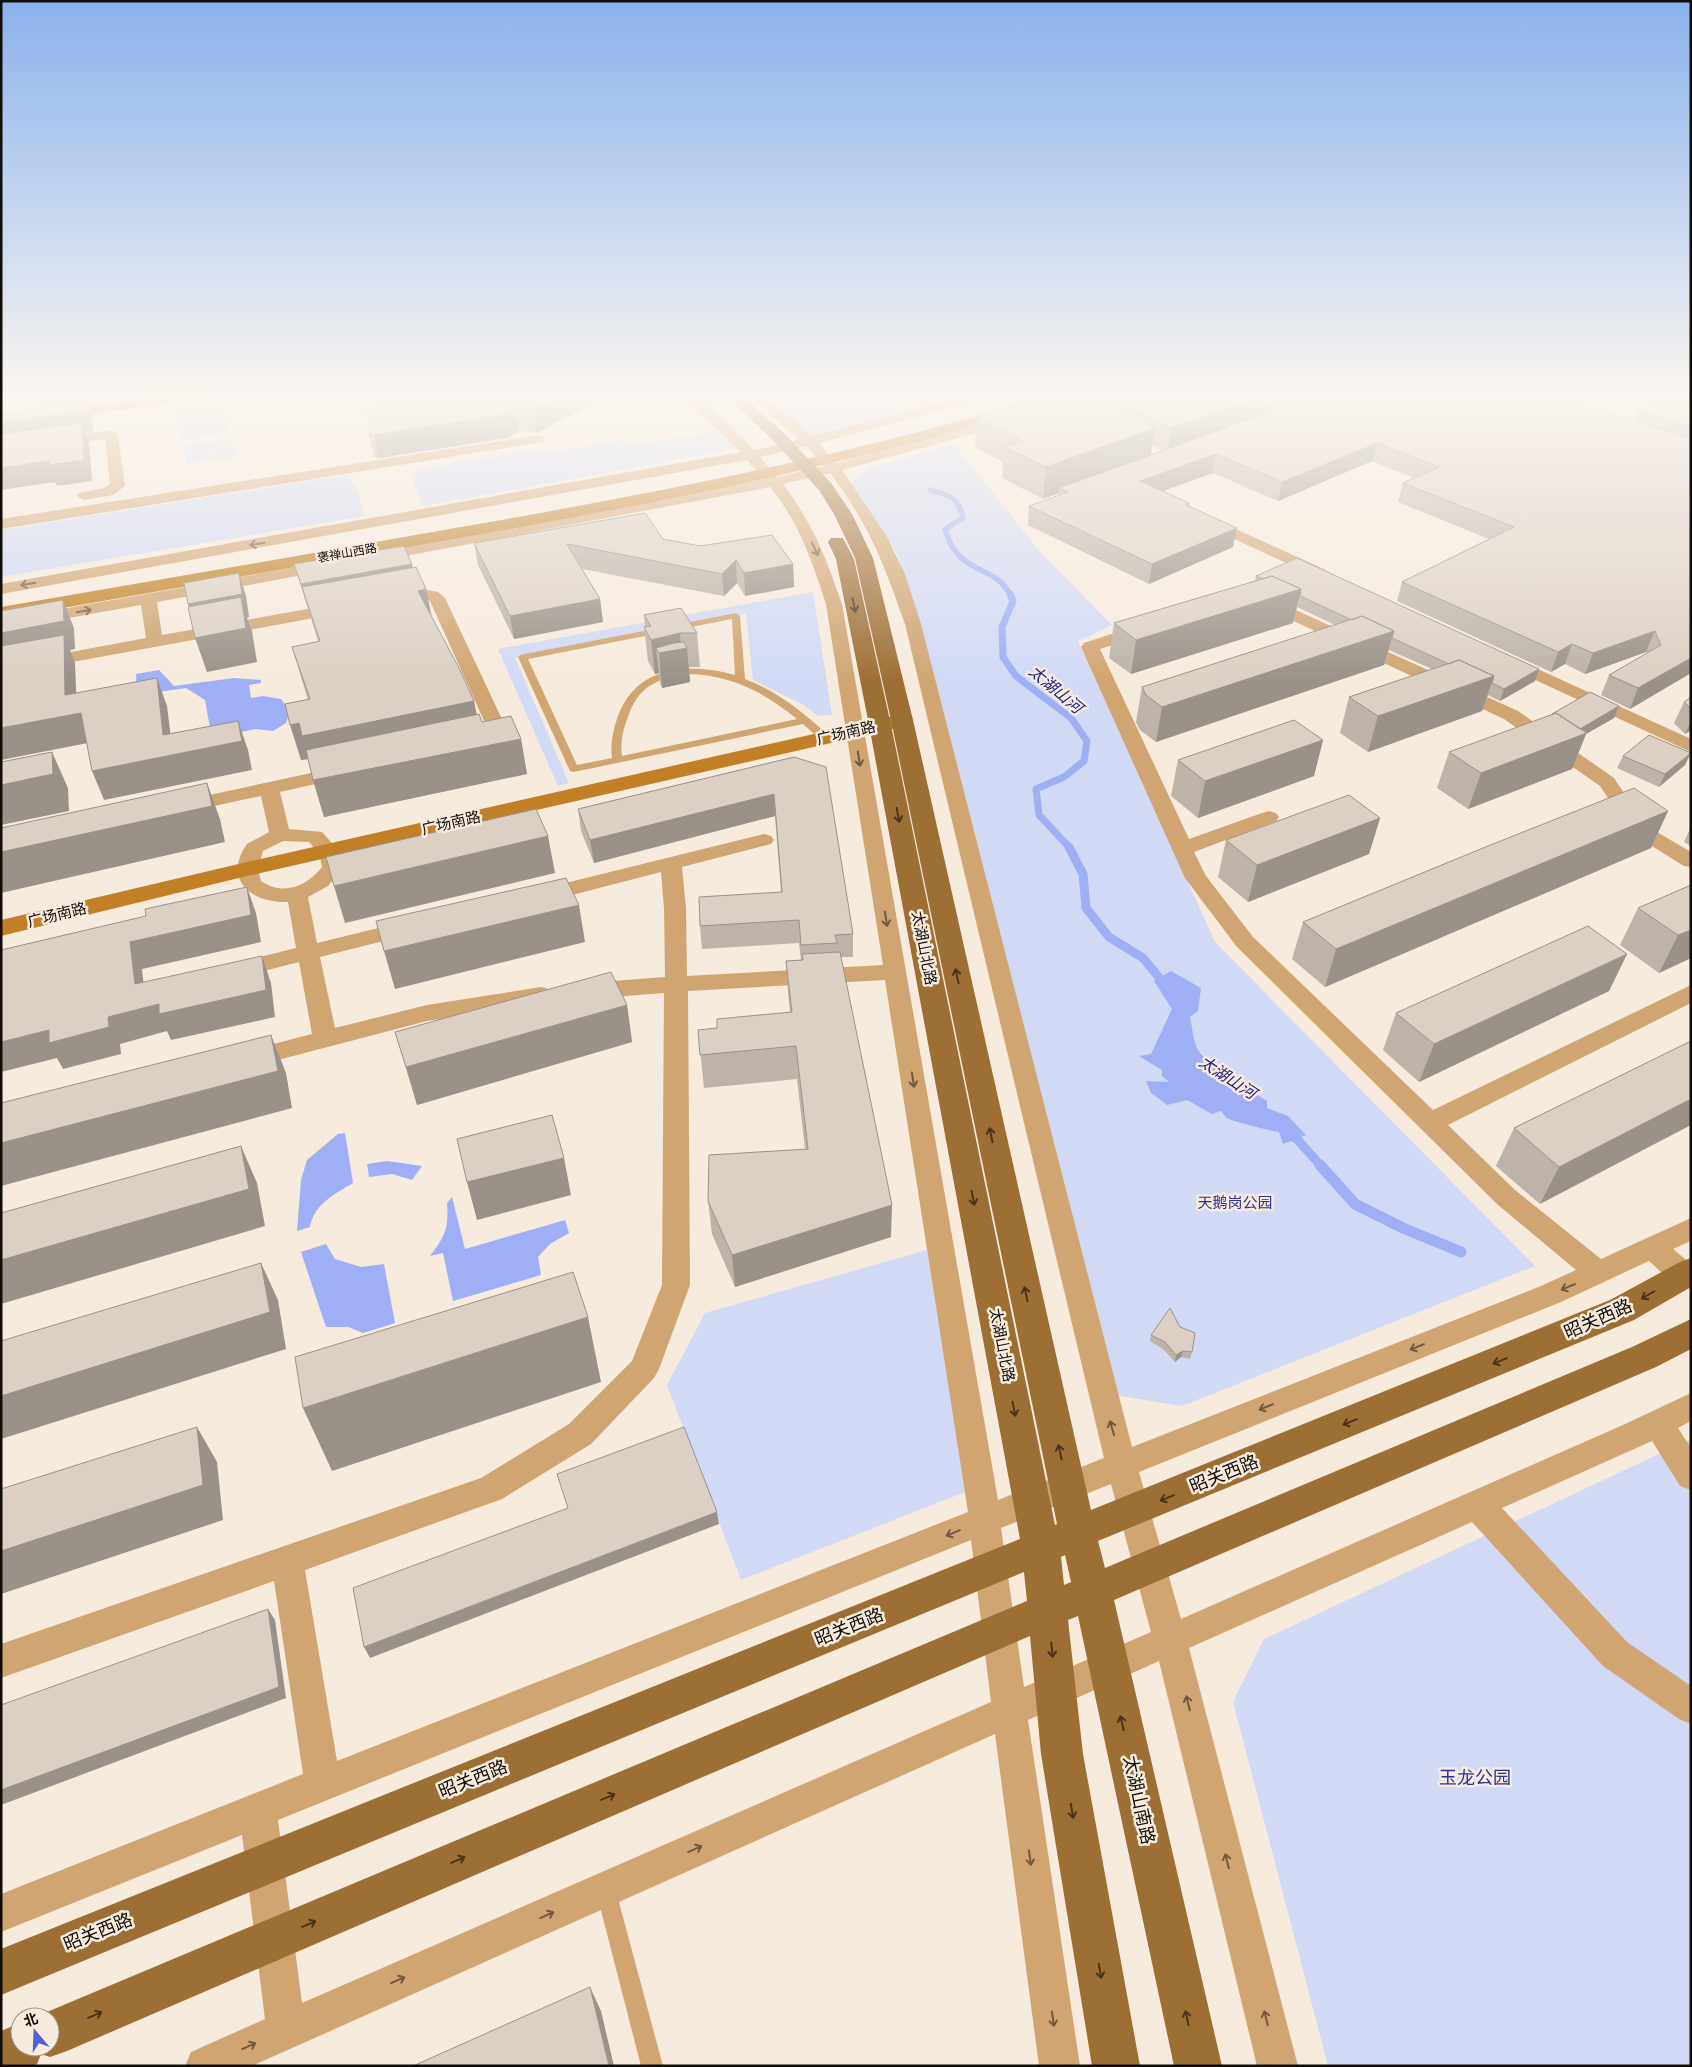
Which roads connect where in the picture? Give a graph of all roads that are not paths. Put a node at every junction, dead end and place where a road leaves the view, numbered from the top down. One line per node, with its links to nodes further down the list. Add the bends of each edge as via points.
1 (112, 489): 9 (street)
2 (219, 489): 11 (street)
3 (584, 489): 13 (street, one-way to 13)
4 (645, 489): 16 (main road, 褒禅山西路)
5 (663, 489): 15 (street)
6 (676, 489): 19 (main road, 褒禅山西路, via 594,509)
7 (808, 489): 27 (main road, 太湖山北路, via 845,559)
8 (851, 489): 62 (street, one-way to 8, via 913,624 891,560 869,515)
9 (1, 510)
10 (1195, 515): 12 (street)
11 (1, 524)
12 (1339, 582)
13 (1, 589)
14 (1246, 597): 40 (street, via 1265,601 1511,714 1607,782 1638,830)
15 (148, 599): 21 (street, one-way to 15); 22 (street)
16 (1, 602)
17 (374, 602): 30 (street, via 422,593 437,598 499,732 492,741)
18 (355, 605): 22 (street)
19 (1, 613)
20 (1163, 624): 38 (street, via 1090,647)
21 (1, 625)
22 (155, 642): 24 (street)
23 (1492, 654): 29 (street)
24 (1, 670)
25 (740, 680): 26 (lane, via 774,696); 31 (lane, via 698,670 653,679 636,690 628,703 615,743); 31 (lane, via 736,616 523,657 574,769)
26 (806, 720): 28 (lane); 31 (lane)
27 (879, 725): 28 (main road, 广场南路); 48 (street, one-way to 48); 64 (main road, 太湖山北路, one-way to 27); 65 (main road, 太湖山北路, one-way to 65)
28 (824, 737): 39 (main road, 广场南路)
29 (1691, 746)
30 (463, 747)
31 (617, 760)
32 (366, 768): 33 (street)
33 (269, 788): 34 (street); 36 (street)
34 (164, 811)
35 (1269, 817): 38 (street)
36 (280, 835): 39 (street, via 315,836); 42 (street, via 254,848)
37 (764, 840): 41 (street)
38 (1182, 849): 54 (street, via 1196,878 1245,942)
39 (329, 850): 42 (main road, 广场南路); 43 (street, via 333,868 323,882)
40 (1691, 860)
41 (671, 864): 44 (street); 50 (street)
42 (246, 869): 43 (street, via 251,884 268,894); 46 (main road, 广场南路)
43 (296, 895): 47 (street)
44 (518, 901)
45 (432, 922): 47 (street)
46 (1, 928)
47 (308, 952): 49 (street); 52 (street)
48 (895, 972): 50 (street); 68 (street, one-way to 68)
49 (208, 976)
50 (676, 984): 52 (street, via 547,994 436,1011); 70 (street, via 676,1286 644,1369 580,1434 491,1489)
51 (1691, 993): 54 (street)
52 (325, 1039): 53 (street)
53 (230, 1064)
54 (1430, 1123): 57 (street, via 1506,1197)
55 (1691, 1228): 56 (street)
56 (1653, 1248): 57 (street); 58 (street)
57 (1599, 1273): 62 (street, one-way to 62)
58 (1687, 1273): 67 (main road, 昭关西路, one-way to 67, via 1622,1310)
59 (1691, 1333): 71 (main road, via 1644,1356)
60 (1691, 1406): 61 (street)
61 (1658, 1423): 63 (street); 66 (street)
62 (1122, 1465): 64 (street); 67 (street)
63 (1691, 1476)
64 (1068, 1487): 65 (street); 69 (main road, 太湖山北路)
65 (1032, 1501): 68 (street); 69 (main road, 太湖山北路)
66 (1476, 1504): 76 (street); 80 (street, via 1614,1654)
67 (1135, 1511): 69 (main road, 昭关西路); 71 (street)
68 (984, 1520): 72 (street); 82 (street, one-way to 82)
69 (1060, 1542): 72 (main road, 昭关西路); 73 (main road, 太湖山南路); 74 (main road)
70 (287, 1560): 77 (street); 82 (street)
71 (1150, 1566): 73 (main road); 76 (street)
72 (991, 1569): 75 (street); 84 (main road, 昭关西路)
73 (1092, 1590): 74 (main road); 78 (main road, 太湖山南路)
74 (1048, 1609): 75 (main road); 79 (main road, one-way to 79)
75 (998, 1630): 81 (street); 87 (main road, one-way to 75)
76 (1170, 1640): 78 (street); 96 (street, one-way to 76)
77 (1, 1661)
78 (1109, 1667): 79 (street); 95 (main road, 太湖山南路, one-way to 78)
79 (1056, 1690): 81 (street); 94 (main road, one-way to 94, via 1062,1754)
80 (1691, 1707)
81 (1009, 1710): 85 (street, one-way to 81); 93 (street, one-way to 93)
82 (323, 1785): 83 (street)
83 (258, 1810): 84 (street); 86 (street)
84 (265, 1864): 87 (street); 88 (main road, 昭关西路)
85 (605, 1889): 90 (street, one-way to 85); 92 (lane)
86 (1, 1913)
87 (274, 1939): 89 (main road, one-way to 87); 90 (street)
88 (1, 1972)
89 (60, 2030)
90 (286, 2030): 91 (street, one-way to 90)
91 (205, 2066)
92 (652, 2066)
93 (1060, 2066)
94 (1116, 2066)
95 (1198, 2066)
96 (1278, 2066)

